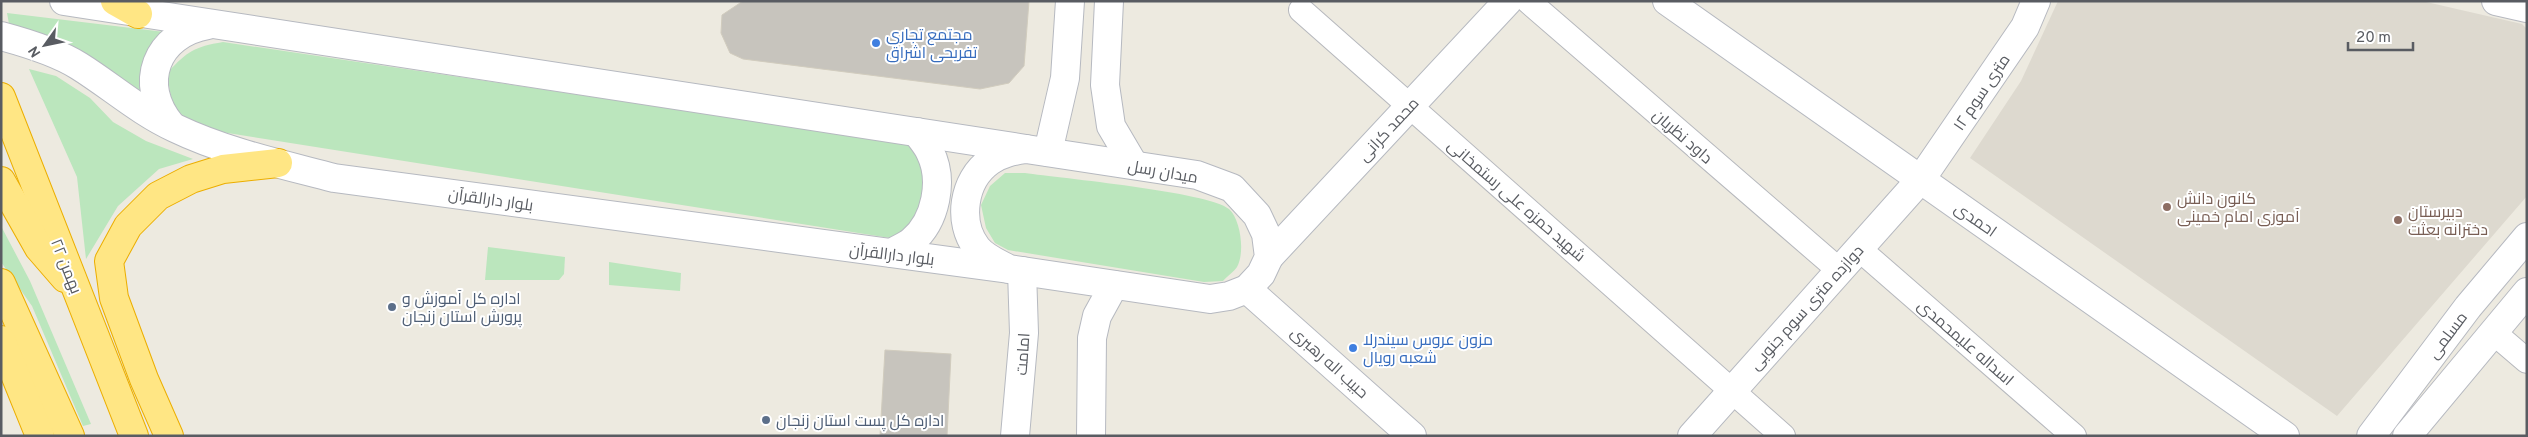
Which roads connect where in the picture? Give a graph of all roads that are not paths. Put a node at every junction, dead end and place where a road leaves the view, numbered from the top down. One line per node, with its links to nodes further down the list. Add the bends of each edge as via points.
1 (64, 1): 12 (main road)
2 (115, 1): 12 (highway)
3 (1070, 1): 19 (main road, via 1065,78)
4 (1109, 1): 21 (main road, via 1105,85 1112,126)
5 (1508, 1): 16 (main road, محمد کرانی)
6 (1528, 1): 29 (street, داود نظریان)
7 (1668, 1): 22 (main road, احمدی)
8 (2036, 1): 22 (main road, ۱۲ متری سوم, via 2025,27)
9 (2496, 1): 10 (main road)
10 (2527, 8)
11 (1301, 10): 16 (street, شهید حمزه علی رستمخانی)
12 (138, 14): 13 (main road)
13 (212, 24): 17 (main road, via 192,28 174,38 154,73 154,93 161,112); 18 (main road)
14 (1, 36): 17 (main road, بلوار دارالقرآن, via 78,65)
15 (1, 97): 34 (highway, ۲۲ بهمن)
16 (1410, 106): 27 (main road, محمد کرانی); 38 (street, شهید حمزه علی رستمخانی)
17 (174, 128): 20 (main road, بلوار دارالقرآن, via 237,152)
18 (917, 132): 19 (main road); 26 (main road, via 931,152 937,176 936,200 927,222 917,235)
19 (1037, 151): 21 (main road, میدان رسل); 28 (main road, میدان رسل, via 1007,152 990,161 976,174 967,192 964,211 968,231 977,248)
20 (278, 163): 26 (main road, بلوار دارالقرآن, via 334,178); 42 (highway, via 223,169 191,179 158,196 128,226 109,261 114,298)
21 (1134, 165): 27 (main road, میدان رسل, via 1197,175 1232,188 1256,215 1266,234)
22 (1920, 179): 25 (main road, دوازده متری سوم جنوبی); 49 (main road, احمدی)
23 (1, 181): 34 (highway, via 38,248)
24 (2527, 237): 50 (main road, مسلمی, via 2468,307)
25 (1858, 248): 29 (main road, دوازده متری سوم جنوبی); 48 (street, اسداله علیمحمدی)
26 (892, 253): 28 (main road, بلوار دارالقرآن)
27 (1268, 257): 32 (main road, via 1261,274)
28 (1016, 270): 31 (main road, میدان رسل); 43 (main road, امامت, via 1024,333)
29 (1839, 270): 38 (main road, دوازده متری سوم جنوبی)
30 (1, 283): 40 (highway)
31 (1114, 285): 32 (main road, میدان رسل, via 1210,299); 44 (main road, via 1097,316 1092,338)
32 (1247, 289): 45 (main road, حبیب اله رهبری)
33 (2527, 292): 35 (main road, مسلمی)
34 (79, 294): 41 (highway, ۲۲ بهمن)
35 (2493, 332): 37 (street); 51 (main road, مسلمی)
36 (1, 340): 39 (highway)
37 (2527, 361)
38 (1732, 390): 46 (main road, دوازده متری سوم جنوبی); 47 (street, شهید حمزه علی رستمخانی)
39 (40, 436)
40 (70, 436)
41 (134, 436)
42 (169, 436)
43 (1015, 436)
44 (1091, 436)
45 (1412, 436)
46 (1692, 436)
47 (1783, 436)
48 (2074, 436)
49 (2285, 436)
50 (2371, 436)
51 (2407, 436)

